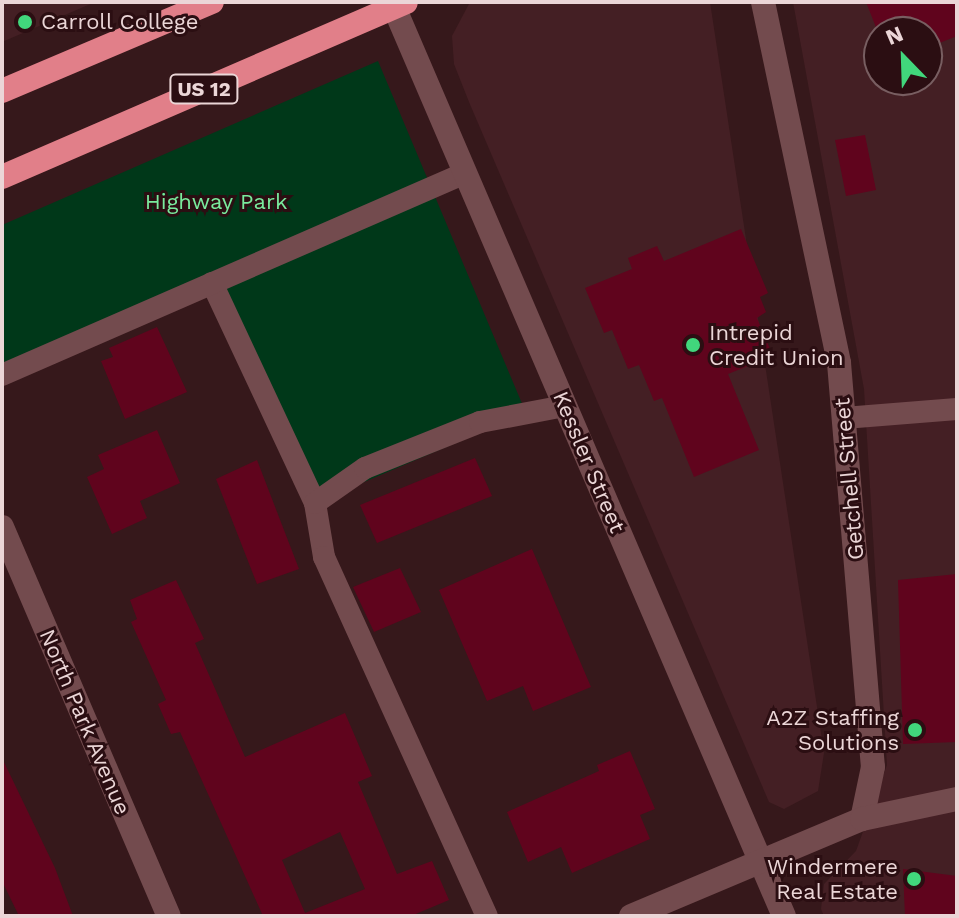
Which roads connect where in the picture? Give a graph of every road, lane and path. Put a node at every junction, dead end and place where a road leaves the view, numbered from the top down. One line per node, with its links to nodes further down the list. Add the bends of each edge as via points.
1 (212, 2): 4 (highway)
2 (763, 2): 11 (street, Getchell Street, via 839,363)
3 (400, 5): 5 (street, Kessler Street); 6 (highway, US 12)
4 (2, 91)
5 (465, 173): 7 (lane); 9 (street, Kessler Street)
6 (2, 177)
7 (212, 283): 8 (lane); 12 (lane)
8 (2, 375)
9 (565, 406): 12 (lane, via 480,422 365,468); 16 (street, Kessler Street)
10 (957, 409): 11 (lane)
11 (844, 418): 15 (street, Getchell Street, via 873,767)
12 (315, 503): 18 (lane, via 324,557)
13 (2, 527): 17 (street, North Park Avenue)
14 (957, 799): 15 (street)
15 (862, 819): 16 (street)
16 (760, 861): 19 (street); 20 (street, Kessler Street)
17 (169, 916)
18 (487, 916)
19 (631, 916)
20 (784, 916)

